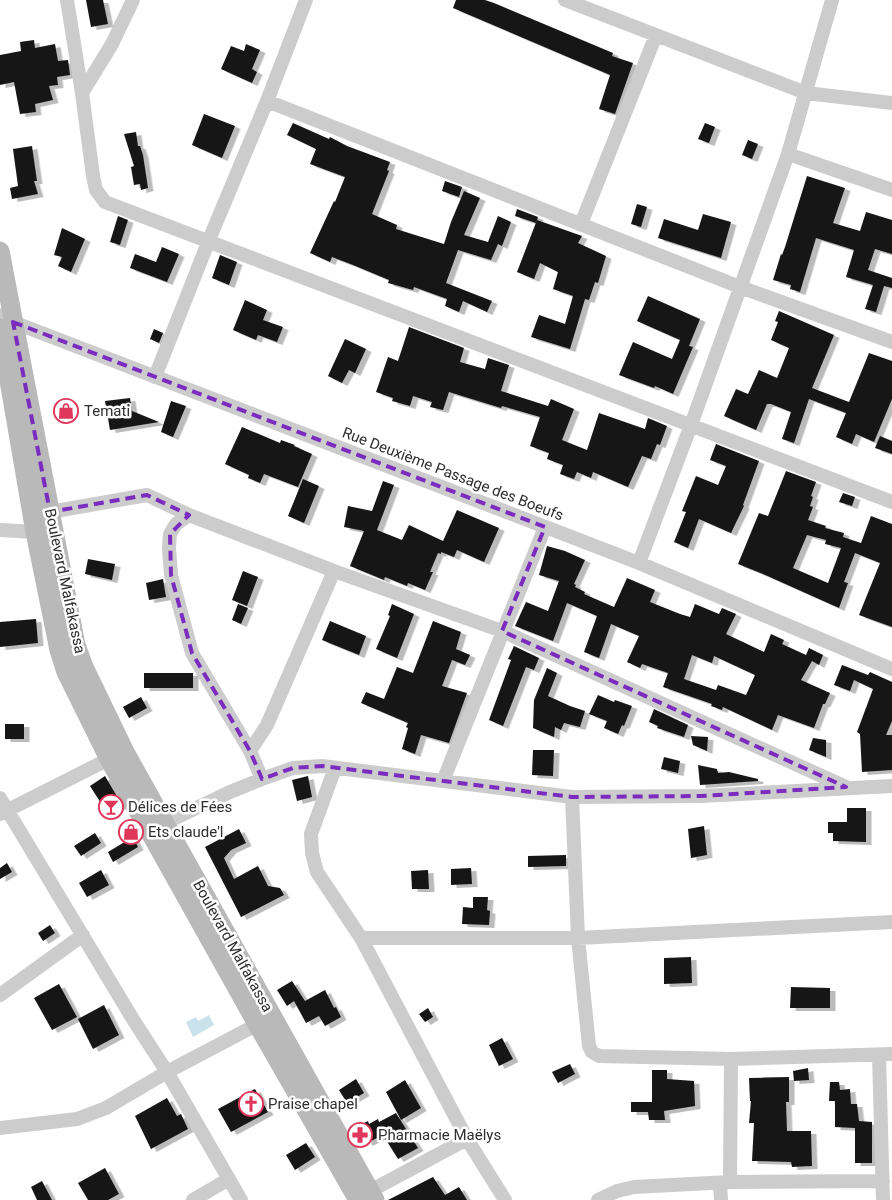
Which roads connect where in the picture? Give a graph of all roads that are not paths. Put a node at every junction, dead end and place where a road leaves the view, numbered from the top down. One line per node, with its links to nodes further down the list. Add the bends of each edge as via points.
1 (67, 0): 7 (street)
2 (133, 0): 7 (street, via 112,44)
3 (306, 0): 9 (street)
4 (565, 0): 6 (street)
5 (832, 0): 8 (street)
6 (656, 35): 8 (street); 13 (street)
7 (82, 93): 14 (street, via 93,176 96,190 105,202)
8 (806, 93): 10 (street); 11 (street)
9 (267, 101): 13 (street); 14 (street)
10 (892, 103)
11 (788, 154): 12 (street); 16 (street)
12 (892, 190)
13 (581, 224): 16 (street)
14 (209, 240): 19 (street); 20 (street)
15 (0, 251): 17 (main road, Boulevard Malfakassa)
16 (740, 287): 18 (street); 20 (street)
17 (4, 322): 19 (street, Rue Deuxième Passage des Boeufs); 22 (main road, Boulevard Malfakassa); 26 (main road, Boulevard Malfakassa)
18 (892, 342)
19 (155, 377): 24 (street, Rue Deuxième Passage des Boeufs)
20 (690, 425): 21 (street); 27 (street)
21 (892, 502)
22 (50, 512): 23 (street, via 147,495); 32 (main road, Boulevard Malfakassa, via 76,645)
23 (189, 515): 28 (street); 31 (street, via 176,524 170,534 171,575 192,653)
24 (545, 527): 27 (street, Rue Deuxième Passage des Boeufs); 29 (street)
25 (0, 530): 26 (street)
26 (36, 532): 32 (main road, Boulevard Malfakassa, via 64,665)
27 (639, 562): 30 (street, Rue Deuxième Passage des Boeufs)
28 (334, 570): 29 (street); 31 (street, via 267,725)
29 (502, 632): 35 (street); 37 (street)
30 (892, 669)
31 (250, 751): 34 (street)
32 (117, 756): 40 (street); 41 (main road, Boulevard Malfakassa); 47 (main road, Boulevard Malfakassa)
33 (335, 768): 34 (street, via 293,768); 35 (street); 44 (street, via 311,834 312,853 317,872)
34 (262, 779): 41 (street)
35 (443, 781): 38 (street)
36 (892, 786): 37 (street)
37 (846, 787): 38 (street, via 701,796)
38 (572, 797): 45 (street)
39 (0, 798): 40 (street)
40 (4, 812): 43 (street)
41 (165, 823): 47 (main road, Boulevard Malfakassa)
42 (892, 922): 45 (street)
43 (83, 935): 46 (street); 50 (street)
44 (361, 938): 45 (street); 52 (street)
45 (578, 938): 49 (street, via 592,1052 599,1056)
46 (0, 995)
47 (264, 1021): 50 (street); 56 (main road, Boulevard Malfakassa)
48 (886, 1055): 49 (street); 54 (street)
49 (731, 1059): 55 (street)
50 (167, 1072): 51 (street, via 106,1108 77,1118); 53 (street)
51 (0, 1128)
52 (467, 1139): 56 (street); 59 (street)
53 (229, 1179): 57 (street); 58 (street)
54 (883, 1181): 55 (street); 62 (street)
55 (725, 1183): 60 (street, via 625,1189); 61 (street)
56 (368, 1197)
57 (193, 1200)
58 (240, 1200)
59 (504, 1200)
60 (598, 1200)
61 (721, 1200)
62 (883, 1200)

